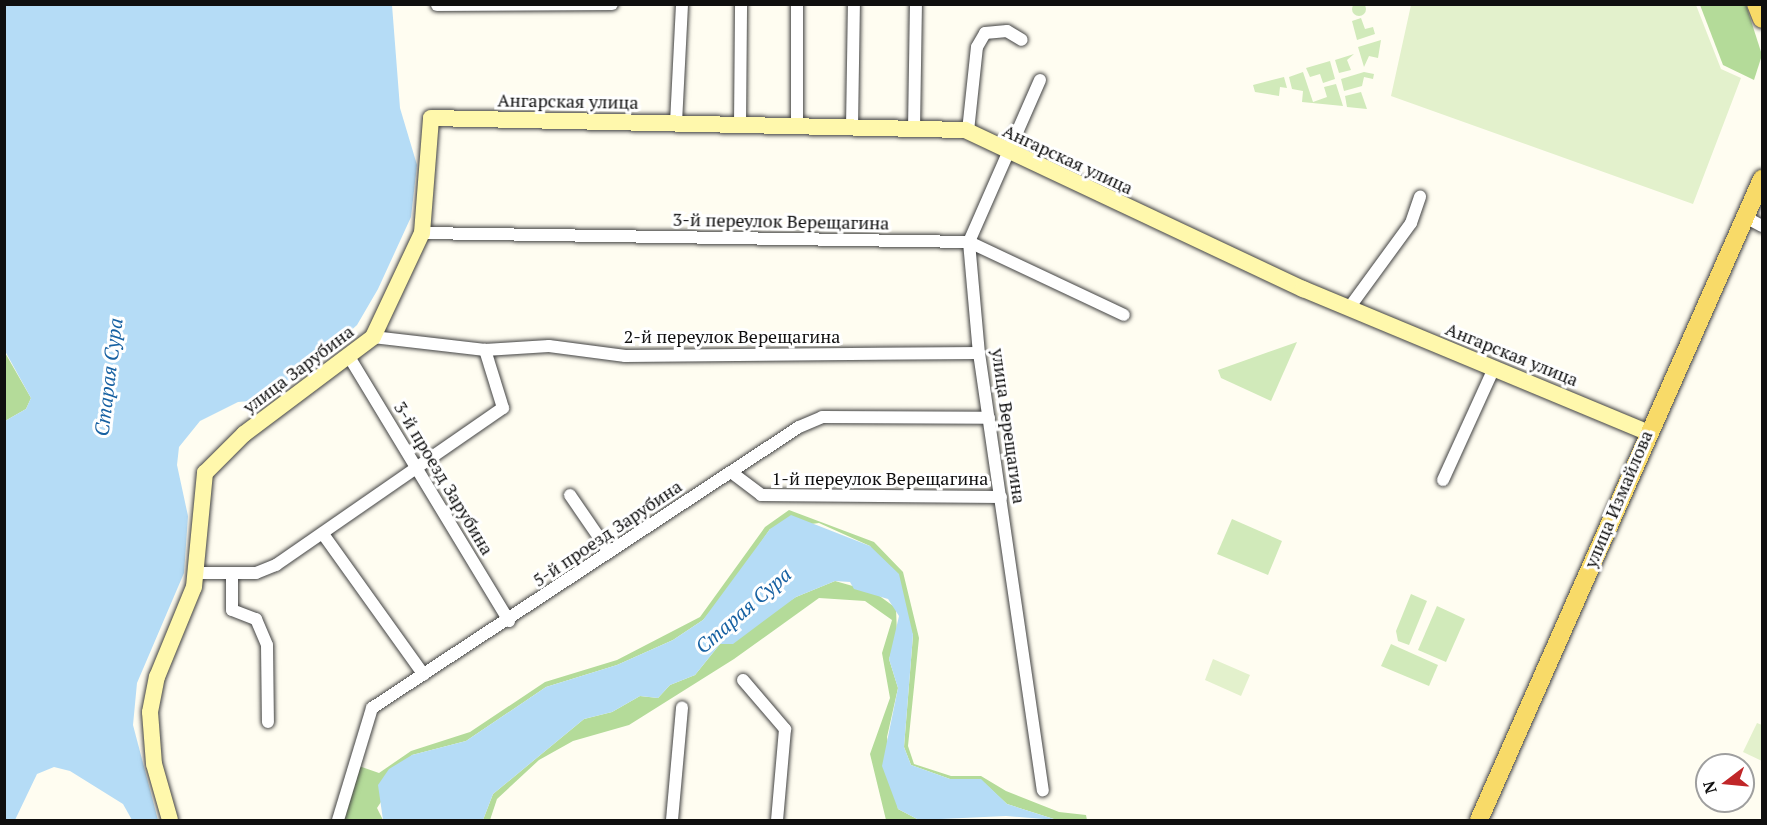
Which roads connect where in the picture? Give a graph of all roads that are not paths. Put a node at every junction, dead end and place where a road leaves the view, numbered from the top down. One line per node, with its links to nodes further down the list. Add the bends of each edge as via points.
1 (612, 4): 8 (street)
2 (682, 4): 13 (street)
3 (741, 4): 14 (street)
4 (797, 4): 15 (street)
5 (854, 4): 16 (street)
6 (916, 4): 17 (street)
7 (1756, 4): 9 (main road)
8 (437, 5)
9 (1762, 19)
10 (1022, 40): 18 (street, via 1007,31 985,33 977,47)
11 (1041, 80): 19 (street, улица Верещагина)
12 (431, 117): 13 (street, Ангарская улица); 23 (street, улица Зарубина)
13 (676, 123): 14 (street, Ангарская улица)
14 (740, 125): 15 (street, Ангарская улица)
15 (797, 126): 16 (street, Ангарская улица)
16 (852, 127): 17 (street, Ангарская улица)
17 (914, 129): 18 (street, Ангарская улица)
18 (968, 131): 19 (street, Ангарская улица)
19 (1005, 153): 24 (street, улица Верещагина); 25 (street, Ангарская улица)
20 (1762, 179): 22 (main road, улица Измайлова)
21 (1420, 197): 25 (street, via 1411,223)
22 (1755, 222): 33 (main road, улица Измайлова)
23 (422, 233): 24 (street, 3-й переулок Верещагина); 27 (street, улица Зарубина)
24 (969, 242): 26 (street, 3-й переулок Верещагина); 29 (street, улица Верещагина)
25 (1349, 308): 31 (street, Ангарская улица)
26 (1124, 315)
27 (373, 337): 28 (street, 2-й переулок Верещагина); 30 (street, улица Зарубина)
28 (485, 350): 29 (street, 2-й переулок Верещагина, via 549,346 626,356); 34 (street, via 503,408)
29 (980, 353): 32 (street, улица Верещагина)
30 (348, 355): 34 (street, 3-й проезд Зарубина); 41 (street, улица Зарубина, via 244,434 204,473)
31 (1494, 368): 33 (street, Ангарская улица); 36 (street)
32 (989, 418): 35 (street, 5-й проезд Зарубина, via 822,417); 38 (street, улица Верещагина)
33 (1647, 432): 53 (main road, улица Измайлова)
34 (418, 470): 39 (street); 43 (street, 3-й проезд Зарубина)
35 (731, 472): 38 (street, 1-й переулок Верещагина, via 761,495); 40 (street, 5-й проезд Зарубина)
36 (1443, 480)
37 (570, 495): 40 (street)
38 (1001, 497): 48 (street, улица Верещагина)
39 (323, 534): 42 (street, via 276,565); 44 (street)
40 (609, 552): 43 (street, 5-й проезд Зарубина)
41 (196, 573): 42 (street); 49 (street, улица Зарубина, via 157,677 150,712 154,764)
42 (232, 575): 47 (street, via 232,610 256,619 267,645)
43 (509, 621): 44 (street, 5-й проезд Зарубина)
44 (424, 675): 50 (street, 5-й проезд Зарубина, via 372,708)
45 (743, 680): 52 (street, via 785,729)
46 (682, 707): 51 (street)
47 (268, 722)
48 (1043, 790)
49 (170, 820)
50 (338, 820)
51 (672, 820)
52 (777, 820)
53 (1479, 820)

